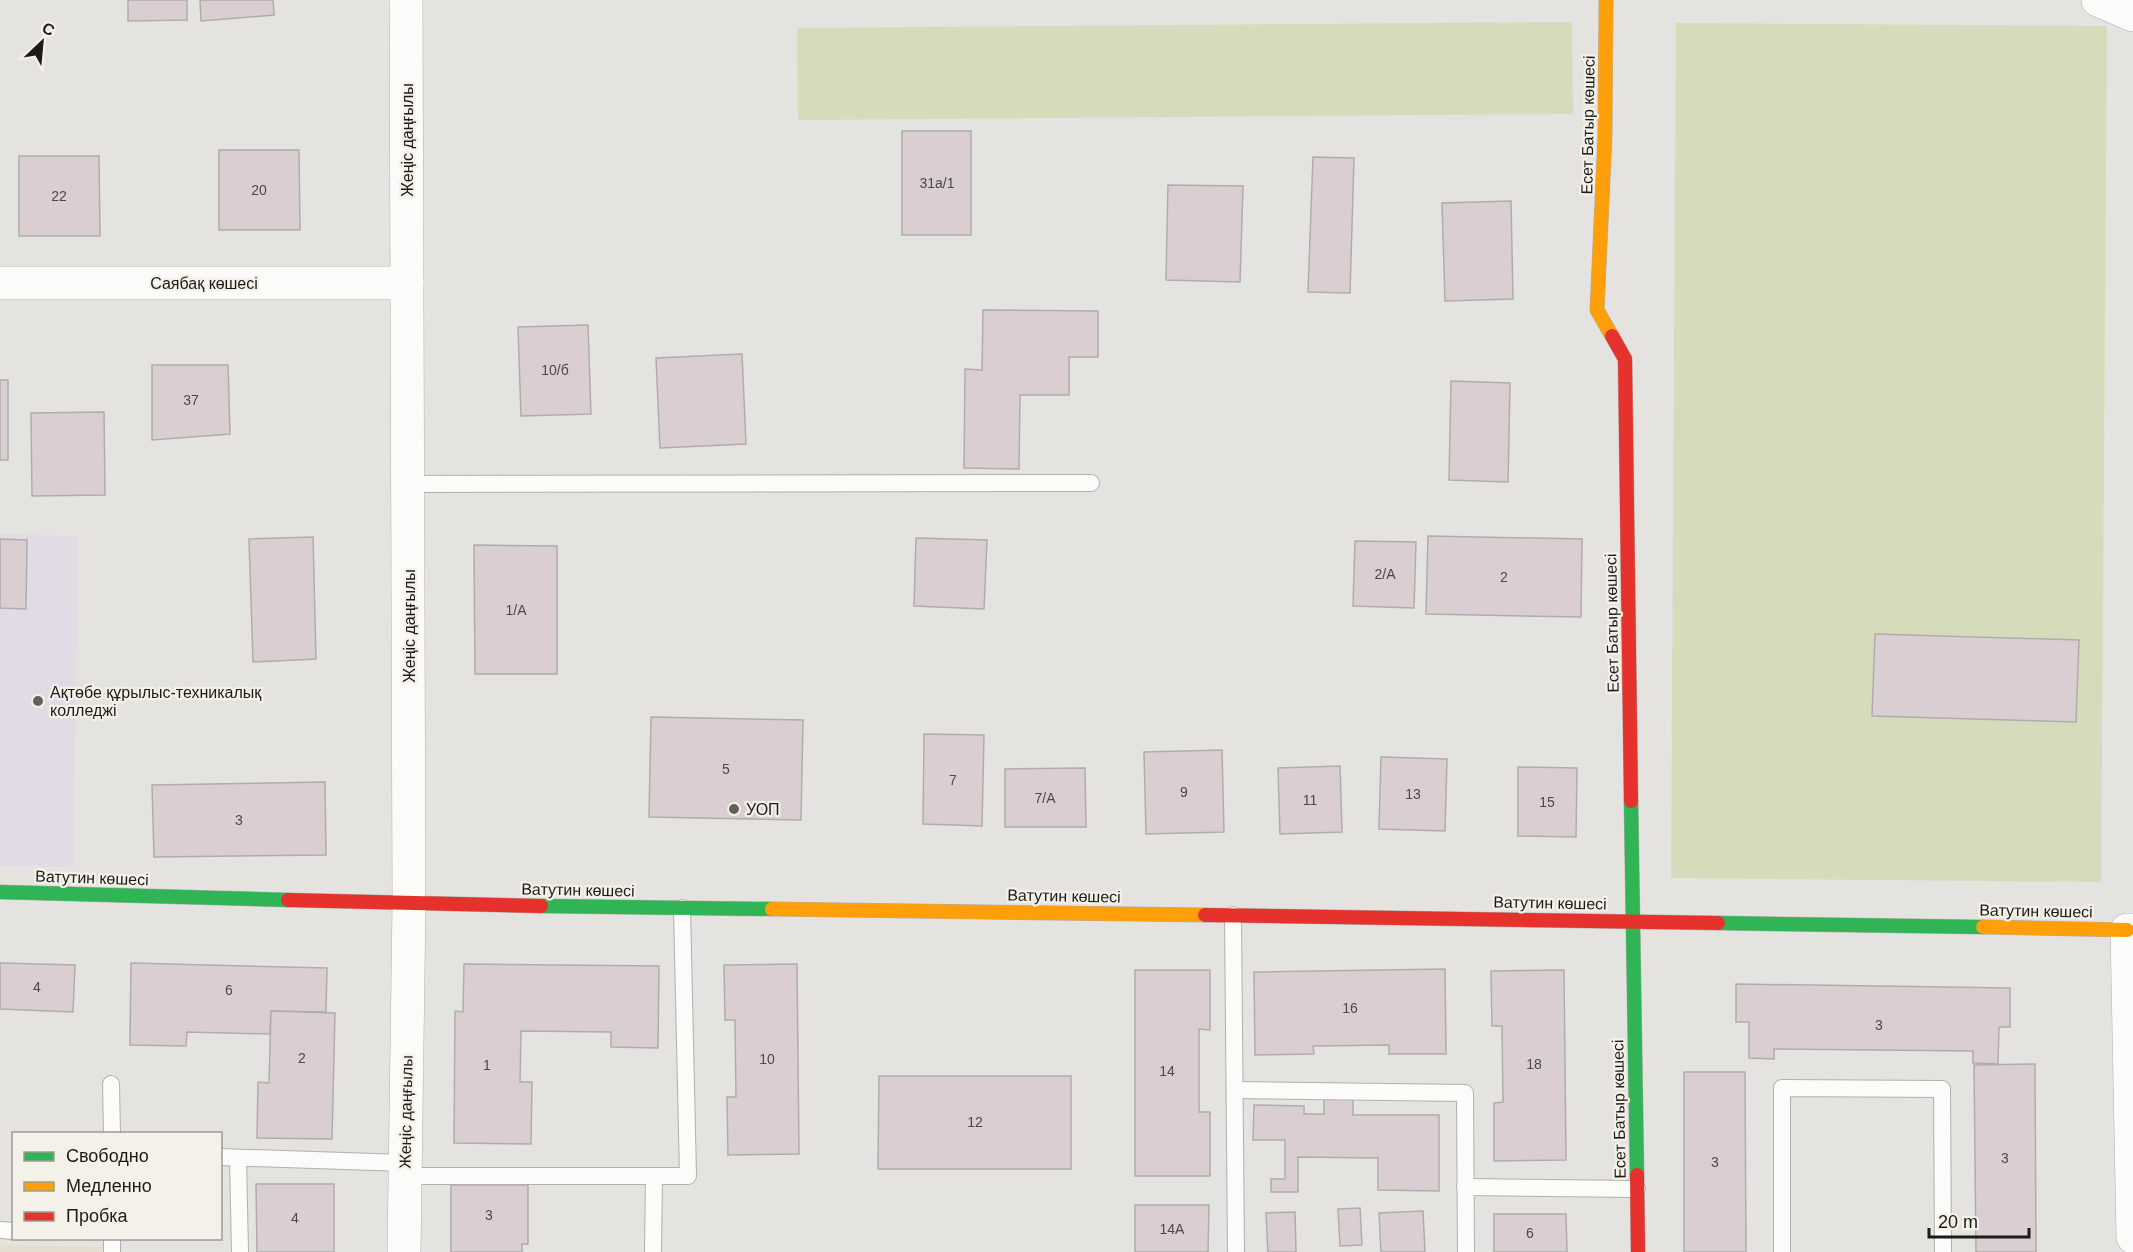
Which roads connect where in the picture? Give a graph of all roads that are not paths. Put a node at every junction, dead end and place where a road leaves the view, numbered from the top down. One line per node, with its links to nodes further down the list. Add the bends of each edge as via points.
1 (406, 0): 6 (street, Жеңіс даңғылы)
2 (1606, 0): 13 (street, Есет Батыр көшесі, via 1597,310 1625,359)
3 (2098, 0): 4 (street)
4 (2133, 15)
5 (0, 283): 6 (street, Саябақ көшесі)
6 (407, 283): 8 (street, Жеңіс даңғылы)
7 (1091, 483): 8 (lane)
8 (408, 484): 10 (street, Жеңіс даңғылы)
9 (0, 892): 10 (street, Ватутин көшесі)
10 (410, 904): 11 (street, Ватутин көшесі); 20 (street, Жеңіс даңғылы)
11 (682, 908): 12 (street, Ватутин көшесі); 21 (lane, via 688,1176)
12 (1233, 915): 13 (street, Ватутин көшесі); 16 (lane)
13 (1633, 921): 14 (street, Ватутин көшесі); 23 (street, Есет Батыр көшесі)
14 (2130, 930): 24 (street)
15 (111, 1083): 17 (lane)
16 (1235, 1090): 22 (lane, via 1465,1093); 28 (lane)
17 (112, 1132)
18 (222, 1157): 19 (lane)
19 (238, 1158): 20 (lane); 25 (lane)
20 (405, 1170): 21 (lane); 26 (street, Жеңіс даңғылы)
21 (654, 1176): 27 (lane)
22 (1465, 1187): 23 (lane); 29 (lane)
23 (1637, 1189): 30 (street, Есет Батыр көшесі)
24 (2133, 1237)
25 (240, 1252)
26 (404, 1252)
27 (653, 1252)
28 (1236, 1252)
29 (1466, 1252)
30 (1638, 1252)
31 (1782, 1252): 32 (lane, via 1782,1088 1942,1089)
32 (1943, 1252)

